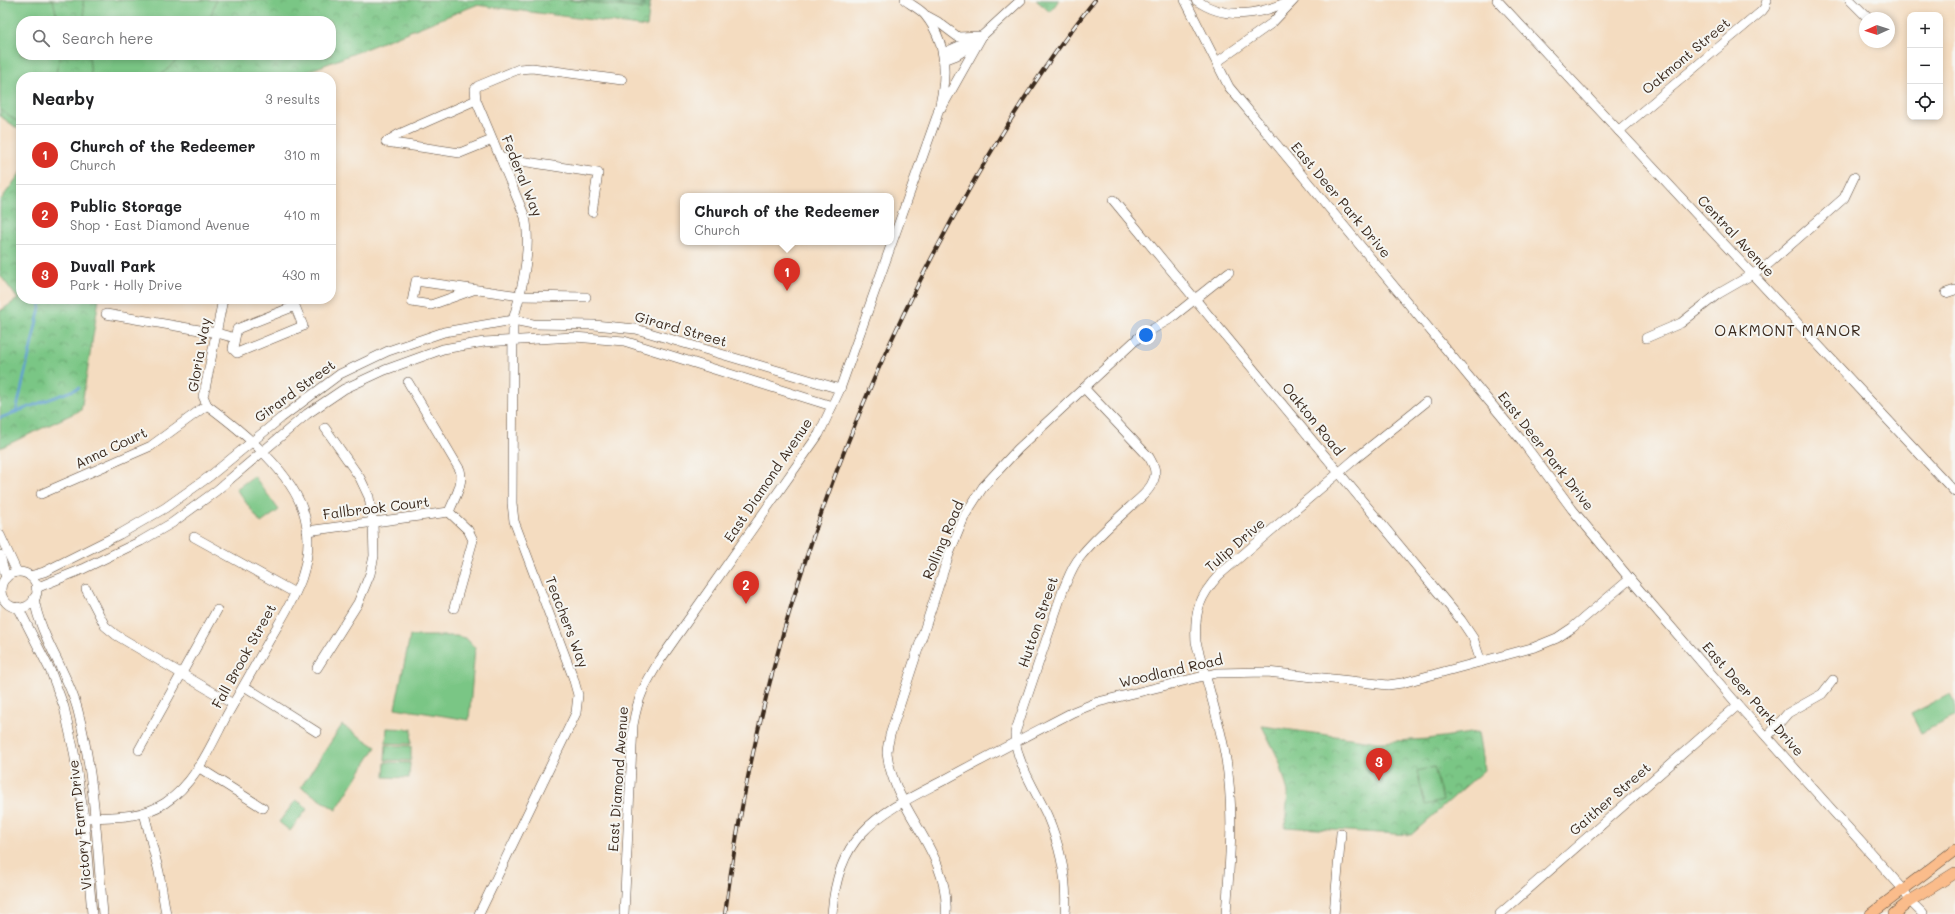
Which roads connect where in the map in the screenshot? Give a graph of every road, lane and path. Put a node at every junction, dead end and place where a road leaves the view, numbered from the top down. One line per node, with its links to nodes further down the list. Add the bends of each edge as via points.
1 (905, 0): 11 (street)
2 (1021, 0): 12 (street)
3 (1185, 0): 14 (street, East Deer Park Drive)
4 (1196, 0): 5 (street, via 1202,5 1236,14 1257,13)
5 (1291, 0)
6 (1294, 0): 14 (street, via 1272,23)
7 (1497, 0): 18 (street, Central Avenue)
8 (1767, 0): 18 (street, Oakmont Street, via 1762,11)
9 (1850, 0): 10 (street)
10 (1862, 12)
11 (924, 14): 12 (street, via 958,37); 13 (street)
12 (980, 39): 13 (street); 17 (street, via 949,97)
13 (944, 56): 17 (street, East Diamond Avenue, via 943,92)
14 (1217, 62): 59 (street, East Deer Park Drive, via 1229,87 1522,441 1572,509)
15 (622, 80): 16 (street, via 532,68 519,69 478,86)
16 (476, 96): 19 (street, Federal Way); 19 (street, via 386,142 460,153)
17 (938, 112): 24 (street, East Diamond Avenue)
18 (1619, 131): 27 (street, Central Avenue)
19 (492, 140): 20 (street, Federal Way)
20 (501, 158): 23 (street, via 598,173); 29 (street, Federal Way, via 528,230)
21 (1854, 177): 27 (street, via 1844,198 1771,262)
22 (1113, 200): 31 (street, Oakton Road)
23 (592, 212)
24 (894, 236)
25 (891, 245): 41 (street, East Diamond Avenue)
26 (1229, 272): 31 (street, Rolling Road)
27 (1752, 274): 37 (street, via 1718,294 1681,323); 49 (street, Central Avenue)
28 (473, 290): 28 (street, via 416,280 412,302 431,305); 29 (street)
29 (520, 296): 30 (street); 34 (street, Federal Way)
30 (586, 297)
31 (1196, 299): 40 (street, Rolling Road, via 1170,319 1139,337); 48 (street, Oakton Road)
32 (222, 304): 35 (street, Gloria Way)
33 (106, 314): 35 (street)
34 (513, 320): 38 (street, Teachers Way); 41 (street, Girard Street, via 533,324 636,329); 46 (street, Girard Street, via 444,332 388,352 340,374)
35 (217, 333): 36 (street); 43 (street, Gloria Way, via 204,396)
36 (235, 338): 36 (street, via 233,349 237,353 303,326 295,306 237,329)
37 (1646, 338)
38 (512, 340): 44 (street, Girard Street, via 574,337 624,341); 47 (street, Girard Street, via 443,349 385,370 344,389 307,414); 95 (street, Teachers Way, via 514,521 578,695 576,713)
39 (408, 382): 51 (street, via 460,470 462,477)
40 (1084, 388): 79 (street, Hutton Street, via 1154,464 1154,480 1147,492 1078,558 1071,571 1020,716); 82 (street, Rolling Road, via 1018,449 983,487 965,515 949,554 890,735 887,751 890,767)
41 (840, 389): 44 (street, East Diamond Avenue)
42 (1426, 402): 48 (street, Tulip Drive)
43 (207, 405): 46 (street, Gloria Way); 50 (street, Anna Court, via 151,446)
44 (832, 406): 96 (street, East Diamond Avenue, via 819,434 644,686 633,725)
45 (325, 428): 52 (street, via 360,478 369,497)
46 (252, 441): 47 (street, Fall Brook Street); 58 (street, Girard Street, via 210,476 165,508 44,572)
47 (262, 452): 53 (street, Fall Brook Street, via 296,493); 61 (street, Girard Street, via 216,491 172,523 90,566)
48 (1339, 473): 69 (street, Oakton Road, via 1461,620 1473,638); 72 (street, Tulip Drive, via 1219,575 1206,589 1197,608 1195,626 1196,642)
49 (1955, 492)
50 (41, 494)
51 (449, 512): 52 (street, Fallbrook Court); 67 (street, via 468,530 473,540)
52 (373, 523): 53 (street, Fallbrook Court); 70 (street, via 374,556 370,574 358,603)
53 (307, 531): 63 (street, Fall Brook Street, via 306,559)
54 (0, 535): 57 (street)
55 (194, 537): 63 (street)
56 (0, 555): 60 (street)
57 (17, 572): 58 (street); 60 (street)
58 (30, 576): 61 (street)
59 (1630, 579): 69 (street, Woodland Road, via 1557,638); 76 (street, East Deer Park Drive)
60 (2, 583): 65 (street, via 1,594)
61 (36, 588): 64 (street)
62 (86, 590): 71 (street, via 106,626 116,635)
63 (295, 593): 74 (street, Fall Brook Street)
64 (34, 598): 66 (street, via 28,605); 86 (street, Victory Farm Drive, via 38,618 78,710)
65 (4, 603): 66 (street)
66 (18, 607): 85 (street, Victory Farm Drive, via 51,672 64,707)
67 (454, 608)
68 (217, 610): 71 (street)
69 (1481, 662): 72 (street, Woodland Road, via 1388,685 1267,672)
70 (317, 668)
71 (181, 675): 75 (street); 80 (street)
72 (1205, 675): 79 (street, Woodland Road, via 1098,702); 100 (street, Tulip Drive, via 1225,754 1231,812)
73 (1834, 680): 78 (street, via 1822,694 1788,713)
74 (244, 686): 75 (street, Fall Brook Street); 77 (street)
75 (233, 704): 81 (street, Fall Brook Street)
76 (1738, 706): 78 (street, East Deer Park Drive); 102 (street, Gaither Street)
77 (316, 732)
78 (1767, 738): 90 (street, East Deer Park Drive)
79 (1015, 742): 82 (street, Woodland Road); 99 (street, Hutton Street, via 1020,759 1055,836 1065,882)
80 (139, 750)
81 (198, 768): 83 (street); 84 (street, Fall Brook Street, via 184,787 166,803)
82 (904, 802): 97 (street, Woodland Road, via 861,833 846,856 836,880); 98 (street, Rolling Road, via 944,881)
83 (263, 808)
84 (144, 813): 86 (street, Fall Brook Street); 94 (street, via 159,872)
85 (84, 818): 86 (street, Fall Brook Street); 92 (street, Victory Farm Drive)
86 (96, 818): 93 (street, Victory Farm Drive)
87 (1341, 833): 101 (street)
88 (1955, 850): 90 (main road)
89 (1955, 873): 91 (main road)
90 (1904, 889): 91 (street, East Deer Park Drive); 103 (main road)
91 (1910, 901): 104 (main road); 105 (street, East Deer Park Drive)
92 (92, 914)
93 (103, 914)
94 (166, 914)
95 (479, 914)
96 (624, 914)
97 (832, 914)
98 (946, 914)
99 (1065, 914)
100 (1226, 914)
101 (1334, 914)
102 (1500, 914)
103 (1871, 914)
104 (1894, 914)
105 (1923, 914)

